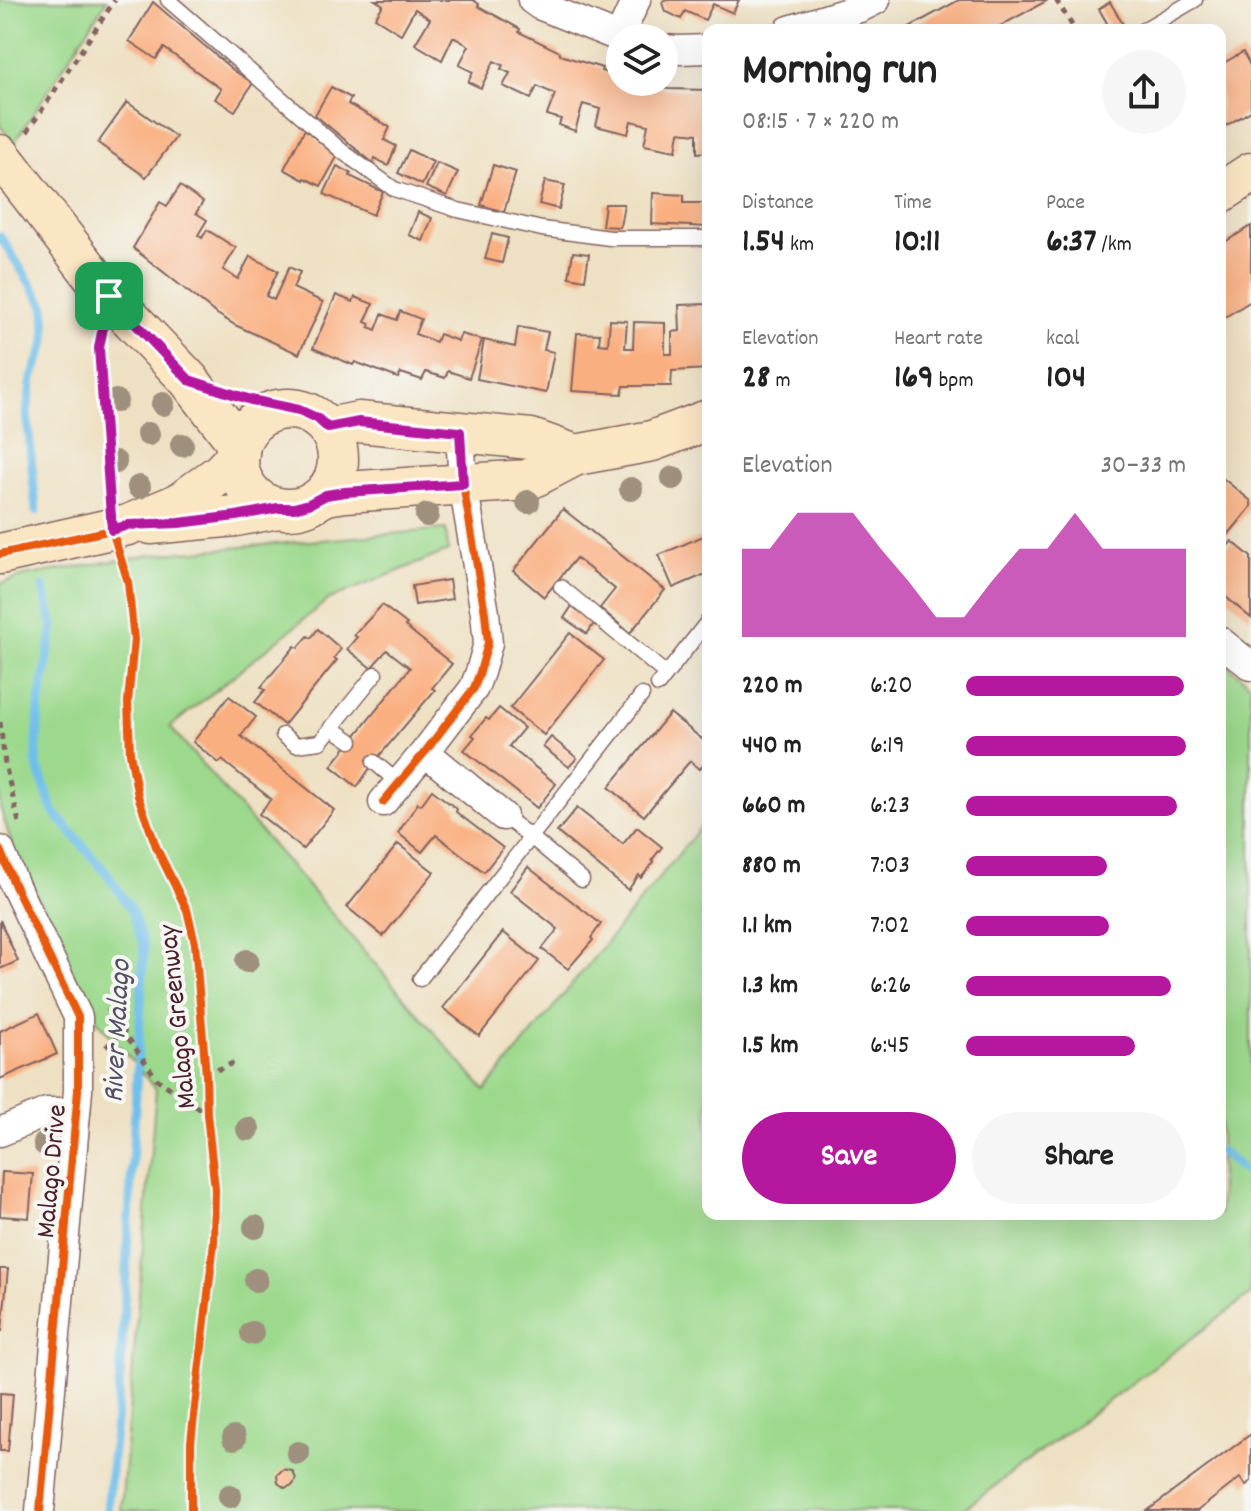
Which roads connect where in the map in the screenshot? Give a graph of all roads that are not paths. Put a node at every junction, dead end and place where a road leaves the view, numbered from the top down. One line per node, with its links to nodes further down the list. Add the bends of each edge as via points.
1 (168, 0): 15 (lane, via 343,152 394,189 542,229 610,238)
2 (532, 0): 9 (street)
3 (636, 0): 6 (street)
4 (876, 0): 7 (street)
5 (1195, 0): 8 (lane)
6 (626, 24)
7 (808, 24)
8 (1153, 24)
9 (606, 32)
10 (702, 49): 11 (street)
11 (678, 50)
12 (13, 145): 16 (main road, via 109,296)
13 (1251, 173): 14 (main road)
14 (1226, 189)
15 (702, 238)
16 (189, 380): 17 (main road); 20 (main road)
17 (313, 419): 19 (main road); 20 (main road, via 280,409 264,414 244,435); 23 (main road, via 335,440 339,456 328,489)
18 (702, 422): 21 (main road, via 652,441)
19 (460, 432): 21 (main road, via 531,439); 22 (street)
20 (239, 450): 24 (main road, via 240,474 250,491); 25 (main road, via 221,473 180,503)
21 (576, 455): 22 (main road, via 528,480)
22 (463, 484): 23 (main road, via 345,492); 36 (street, via 488,643 474,688)
23 (317, 500): 24 (main road)
24 (278, 508): 25 (main road)
25 (120, 527): 26 (main road)
26 (0, 554)
27 (561, 587): 28 (lane, via 662,680)
28 (702, 629)
29 (1226, 646): 30 (street)
30 (1251, 666)
31 (375, 674): 33 (lane)
32 (642, 695): 40 (lane)
33 (331, 727): 34 (lane, via 320,742 296,745); 35 (lane)
34 (283, 735)
35 (351, 741)
36 (425, 752): 38 (street); 39 (street)
37 (374, 762): 38 (lane)
38 (391, 792)
39 (503, 816): 40 (lane)
40 (531, 837): 42 (lane); 43 (lane)
41 (0, 850): 44 (street, Malago Drive, via 78,1017)
42 (582, 880)
43 (420, 979)
44 (76, 1112): 45 (street, Malago Drive, via 47,1112); 46 (street, Malago Drive)
45 (0, 1132)
46 (40, 1511)

